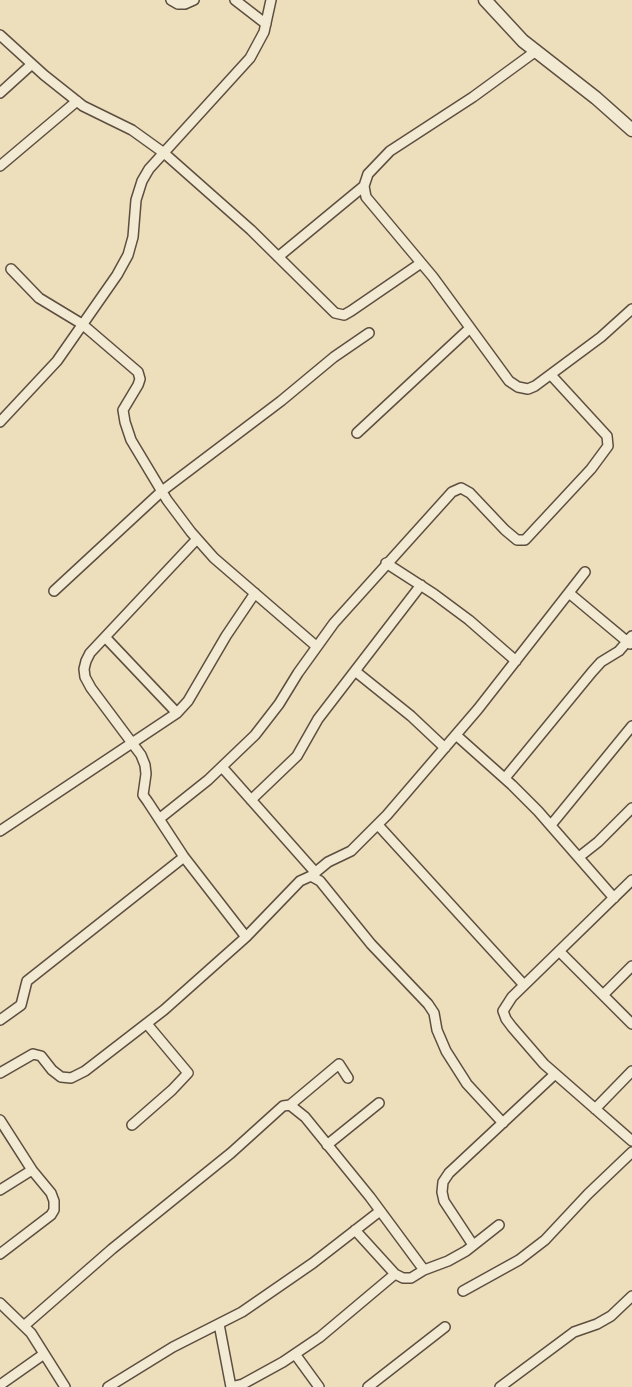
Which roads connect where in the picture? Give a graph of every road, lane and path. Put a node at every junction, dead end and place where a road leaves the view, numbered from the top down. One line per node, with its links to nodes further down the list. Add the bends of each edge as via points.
1 (171, 0): 2 (street, via 178,4)
2 (194, 0)
3 (235, 0): 6 (street)
4 (271, 0): 6 (street)
5 (485, 0): 8 (street)
6 (266, 24): 13 (street, via 250,58)
7 (0, 35): 9 (street)
8 (536, 51): 12 (street); 15 (street, via 390,151 368,174)
9 (32, 64): 10 (street); 11 (street)
10 (0, 93)
11 (77, 101): 13 (street, via 132,130); 14 (street)
12 (632, 129)
13 (164, 153): 16 (street); 20 (street, via 142,181 128,255)
14 (0, 166)
15 (364, 186): 16 (street); 17 (street, via 366,197)
16 (278, 257): 17 (street, via 324,304 344,315)
17 (421, 263): 21 (street)
18 (11, 269): 20 (street, via 39,298)
19 (632, 309): 23 (street)
20 (82, 324): 24 (street, via 57,361); 26 (street, via 138,372 138,385 123,410 125,422 131,440)
21 (470, 328): 23 (street, via 509,381 518,387 528,389); 25 (street)
22 (369, 333): 26 (street)
23 (551, 375): 28 (street, via 607,436 608,446 591,469 525,540 517,540 505,530 470,493 461,488 452,492)
24 (0, 422)
25 (357, 433)
26 (162, 491): 27 (street); 31 (street)
27 (197, 539): 32 (street); 34 (street)
28 (386, 563): 30 (street); 36 (street)
29 (585, 572): 33 (street)
30 (421, 585): 37 (street); 38 (street)
31 (54, 591)
32 (255, 593): 36 (street); 39 (street, via 189,701)
33 (569, 593): 35 (street); 37 (street)
34 (105, 637): 39 (street); 42 (street, via 86,661 85,677)
35 (630, 641): 45 (street, via 601,662)
36 (316, 646): 44 (street, via 255,735)
37 (516, 661): 41 (street)
38 (355, 671): 43 (street); 46 (street, via 297,756)
39 (177, 713): 42 (street)
40 (632, 726): 50 (street)
41 (456, 735): 43 (street); 45 (street)
42 (133, 744): 48 (street, via 145,765 143,795); 51 (street)
43 (445, 748): 49 (street)
44 (222, 767): 46 (street); 48 (street)
45 (505, 778): 50 (street)
46 (251, 800): 54 (street)
47 (632, 808): 53 (street)
48 (159, 819): 52 (street)
49 (378, 825): 54 (street, via 351,851); 60 (street)
50 (551, 825): 53 (street)
51 (0, 831)
52 (184, 857): 57 (street); 62 (street, via 27,981 21,1005)
53 (579, 857): 56 (street)
54 (313, 874): 57 (street, via 300,881); 73 (street, via 428,1004 440,1040 467,1084)
55 (632, 880): 56 (street)
56 (614, 898): 58 (street)
57 (246, 936): 63 (street)
58 (559, 951): 60 (street); 61 (street)
59 (632, 966): 61 (street)
60 (524, 985): 67 (street, via 503,1011)
61 (603, 995): 64 (street)
62 (0, 1020)
63 (147, 1024): 66 (street, via 113,1052 71,1078 61,1077 41,1056 33,1054); 74 (street, via 188,1073)
64 (632, 1024)
65 (632, 1071): 71 (street)
66 (0, 1072)
67 (555, 1074): 71 (street); 73 (street)
68 (348, 1078): 70 (street, via 339,1064)
69 (379, 1103): 76 (street)
70 (290, 1105): 76 (street); 91 (street, via 283,1106)
71 (596, 1109): 75 (street)
72 (0, 1120): 78 (street)
73 (503, 1123): 83 (street, via 443,1182 444,1201)
74 (132, 1125)
75 (632, 1141)
76 (327, 1144): 80 (street)
77 (632, 1152): 87 (street, via 545,1240)
78 (32, 1170): 79 (street); 84 (street, via 51,1193 54,1210)
79 (0, 1190)
80 (380, 1210): 82 (street); 85 (street)
81 (499, 1225): 83 (street)
82 (355, 1230): 86 (street); 90 (street, via 313,1263)
83 (473, 1245): 85 (street, via 457,1257)
84 (0, 1254)
85 (424, 1270): 86 (street, via 411,1278)
86 (395, 1274): 94 (street)
87 (463, 1292)
88 (632, 1296): 96 (street, via 611,1316 574,1332)
89 (0, 1303): 91 (street)
90 (219, 1324): 98 (street); 99 (street)
91 (25, 1325): 93 (street)
92 (445, 1327): 101 (street)
93 (44, 1354): 95 (street); 97 (street)
94 (296, 1354): 99 (street); 100 (street)
95 (0, 1385)
96 (502, 1386)
97 (65, 1387)
98 (108, 1387)
99 (231, 1387)
100 (320, 1387)
101 (368, 1387)

